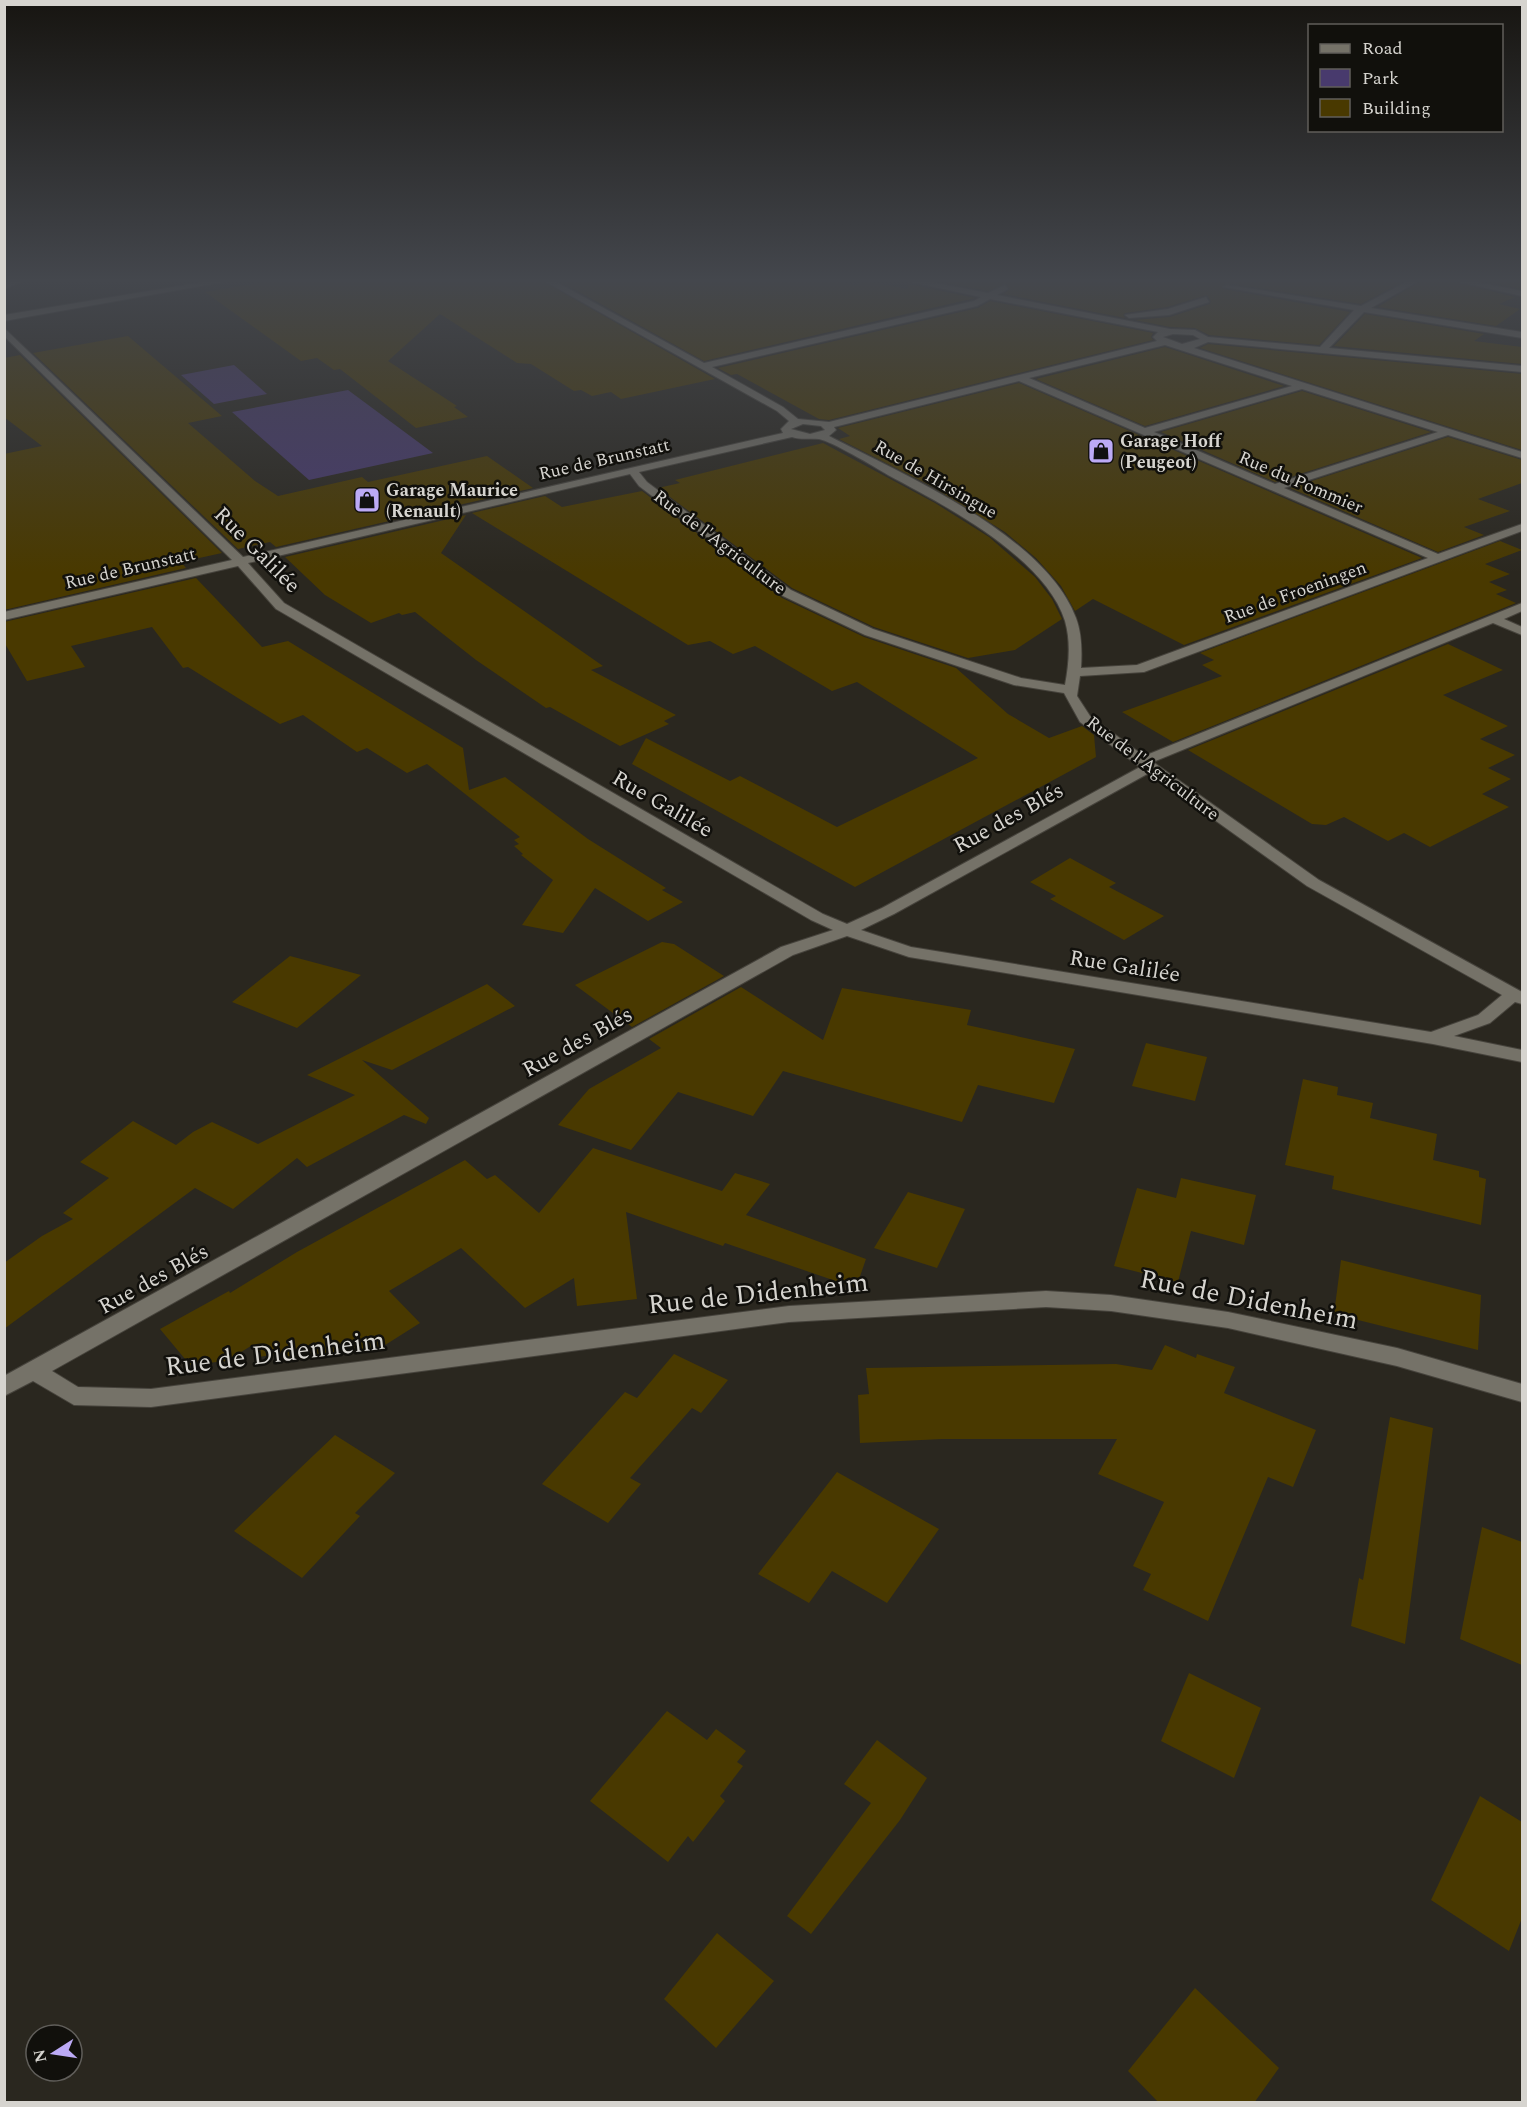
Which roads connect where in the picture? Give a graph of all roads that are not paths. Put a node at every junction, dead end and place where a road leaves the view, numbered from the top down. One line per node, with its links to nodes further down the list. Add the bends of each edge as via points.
1 (50, 376): 17 (street, Rue Galilée)
2 (719, 376): 6 (street, via 780,409)
3 (1266, 376): 5 (street)
4 (1018, 377): 7 (street); 8 (street, Rue du Pommier)
5 (1300, 387): 8 (street); 9 (street)
6 (796, 422): 7 (street); 10 (street, via 787,426)
7 (829, 425): 11 (street, via 831,430)
8 (1142, 432): 14 (street, Rue du Pommier)
9 (1448, 432): 12 (street); 14 (street)
10 (791, 434): 11 (street, Rue de Brunstatt); 13 (street, Rue de Brunstatt)
11 (821, 436): 22 (street, Rue de Hirsingue, via 972,518 1026,559 1050,584 1068,612 1076,642)
12 (1522, 455)
13 (633, 471): 17 (street, Rue de Brunstatt); 23 (street, Rue de l'Agriculture, via 642,484 787,593 869,632 1019,682)
14 (1273, 488): 16 (street, Rue du Pommier)
15 (1522, 527): 16 (street, Rue de Froeningen)
16 (1438, 558): 22 (street, Rue de Froeningen, via 1139,669)
17 (238, 560): 19 (street, Rue de Brunstatt); 25 (street, Rue Galilée, via 280,606)
18 (1522, 607): 20 (street, Rue des Blés)
19 (4, 616)
20 (1493, 619): 21 (street); 24 (street, Rue des Blés)
21 (1522, 631)
22 (1076, 672): 23 (street, Rue de Hirsingue)
23 (1071, 690): 24 (street, Rue de l'Agriculture, via 1073,703 1085,719)
24 (1146, 764): 25 (street, Rue des Blés, via 888,911); 26 (street, Rue de l'Agriculture, via 1313,884)
25 (845, 931): 27 (street, Rue Galilée, via 909,952); 29 (street, Rue des Blés, via 787,951)
26 (1518, 996): 27 (street, via 1484,1019)
27 (1433, 1038): 28 (street, Rue Galilée)
28 (1522, 1056)
29 (35, 1371): 30 (street); 31 (street, Rue de Didenheim, via 74,1396 151,1398 789,1314 1046,1299 1110,1303 1228,1320 1397,1357)
30 (4, 1387)
31 (1522, 1393)

